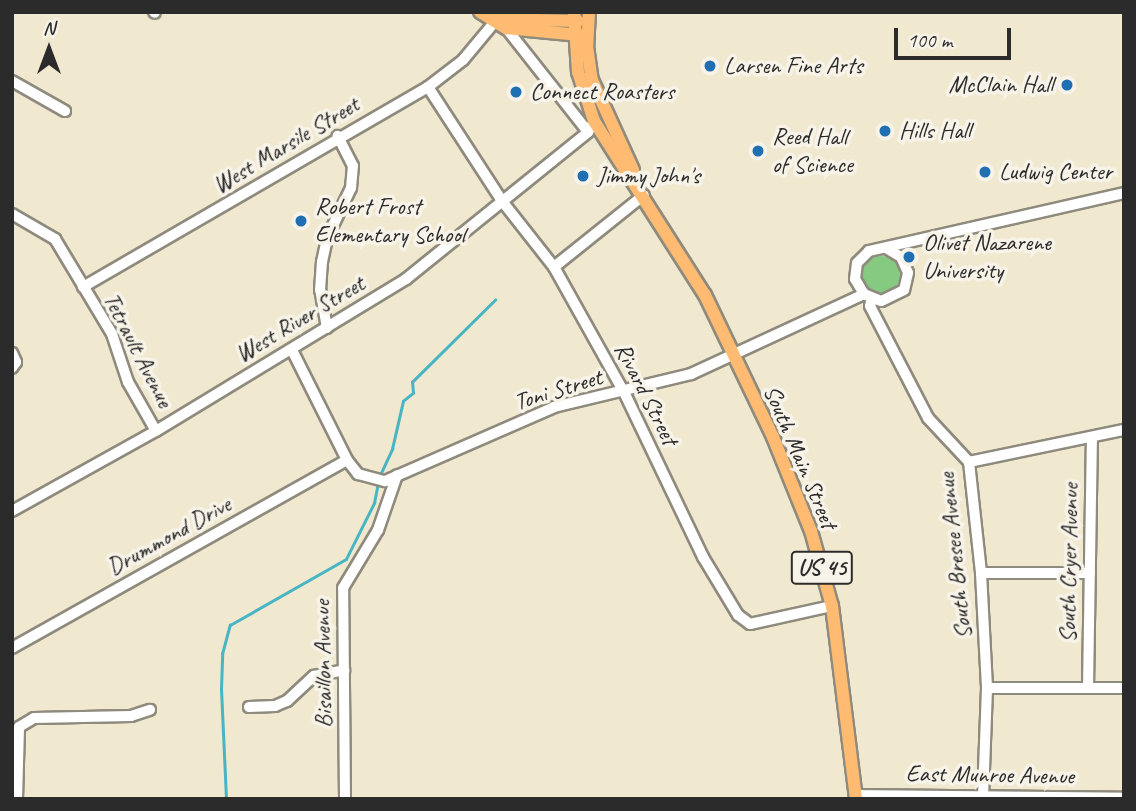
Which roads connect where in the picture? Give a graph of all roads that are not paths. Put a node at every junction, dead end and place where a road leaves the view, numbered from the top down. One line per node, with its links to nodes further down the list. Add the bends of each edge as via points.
1 (480, 12): 3 (main road)
2 (534, 15): 3 (main road); 4 (main road)
3 (499, 16): 6 (main road); 8 (street, West Marsile Street, via 463,60)
4 (573, 16): 5 (main road, US 45)
5 (584, 26): 6 (main road); 10 (main road, South Main Street / US 45, via 578,72); 13 (main road, South Main Street / US 45, via 592,80)
6 (506, 28): 10 (street, South Main Street)
7 (12, 80): 9 (street)
8 (428, 87): 11 (street, West Marsile Street); 14 (street, Rivard Street)
9 (65, 111)
10 (591, 126): 13 (main road, South Main Street / US 45, via 603,135); 14 (street, West River Street)
11 (338, 136): 18 (street, West Marsile Street, via 215,213); 20 (street, via 353,166 351,188 327,238 322,262 320,290)
12 (1124, 193): 16 (street)
13 (644, 195): 17 (street); 22 (main road, South Main Street / US 45, via 705,295)
14 (502, 201): 17 (street, Rivard Street); 20 (street, West River Street, via 449,249)
15 (12, 214): 18 (street, Tetrault Avenue, via 55,239)
16 (886, 248): 19 (street, via 869,251 858,263 855,279); 19 (street, via 901,257 907,281 897,296)
17 (554, 267): 23 (street, Rivard Street)
18 (83, 287): 25 (street, Tetrault Avenue, via 112,334 128,382)
19 (868, 297): 22 (street, Toni Street); 28 (street, South Bresee Avenue, via 928,418)
20 (327, 328): 21 (street, West River Street)
21 (292, 350): 25 (street, West River Street); 27 (street)
22 (732, 353): 23 (street, Toni Street, via 691,374); 33 (main road, South Main Street / US 45, via 791,480)
23 (624, 392): 29 (street, Toni Street, via 554,407); 33 (street, Rivard Street, via 703,557 738,615 750,624)
24 (1124, 430): 26 (street)
25 (156, 431): 30 (street, West River Street)
26 (1092, 439): 28 (street); 32 (street, South Cryer Avenue)
27 (347, 460): 29 (street, via 358,474 374,481); 34 (street, Drummond Drive)
28 (969, 462): 31 (street, South Bresee Avenue)
29 (393, 477): 35 (street, Bisaillon Avenue, via 379,530 343,588)
30 (12, 511)
31 (981, 573): 32 (street); 36 (street, South Bresee Avenue)
32 (1090, 573): 37 (street, South Cryer Avenue)
33 (832, 606): 42 (main road, South Main Street / US 45)
34 (12, 648)
35 (344, 670): 39 (street, via 314,676 275,706); 45 (street, Bisaillon Avenue)
36 (986, 688): 37 (street); 41 (street, South Bresee Avenue)
37 (1088, 688): 38 (street)
38 (1124, 688)
39 (249, 706)
40 (150, 710): 44 (street, via 131,716 34,718 19,727)
41 (984, 795): 42 (street, East Munroe Avenue); 43 (street, East Munroe Avenue)
42 (856, 797)
43 (1124, 798)
44 (17, 799)
45 (345, 799)

